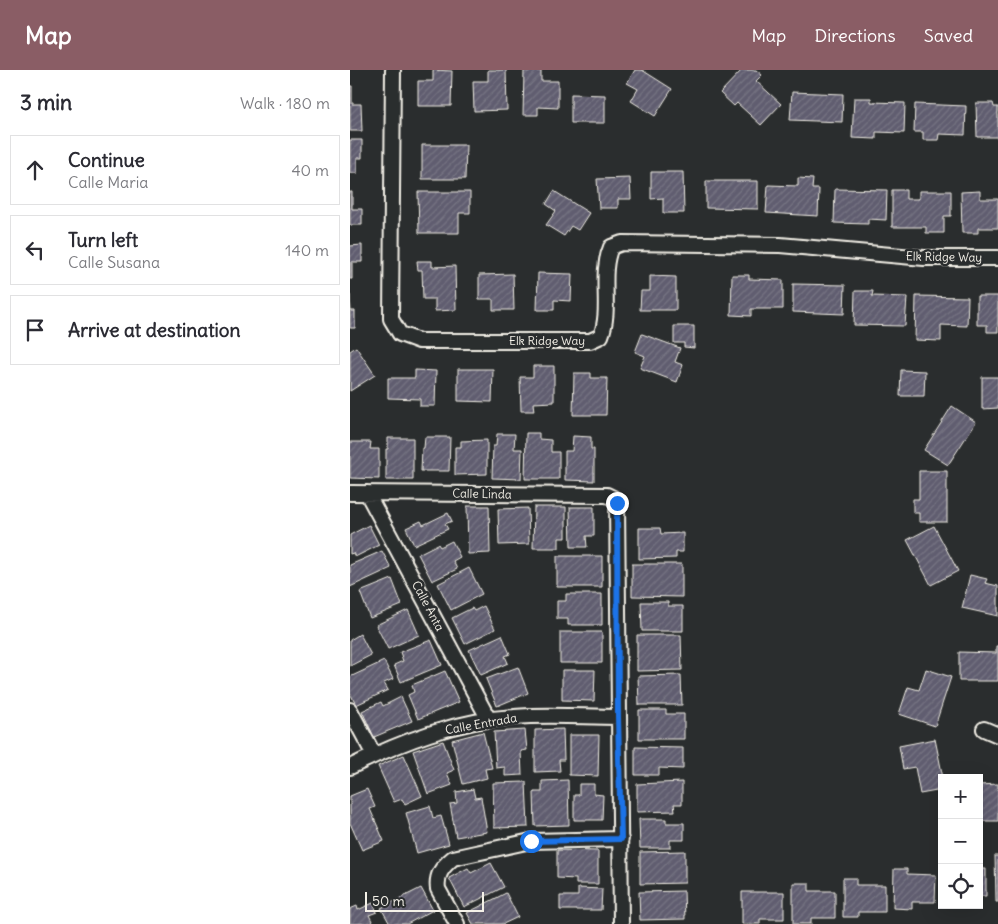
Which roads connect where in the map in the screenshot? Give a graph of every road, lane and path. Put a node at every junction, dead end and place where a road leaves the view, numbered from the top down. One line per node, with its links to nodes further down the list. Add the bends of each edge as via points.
1 (392, 70): 2 (street, Elk Ridge Way, via 391,318 400,334 419,341 590,341 601,336 606,323 606,258 611,247 622,243 780,245 924,258)
2 (998, 258)
3 (350, 493): 4 (street, Calle Linda)
4 (367, 493): 6 (street, Calle Linda, via 607,495 613,498 618,508); 7 (street, Calle Anta)
5 (350, 710): 10 (street)
6 (618, 717): 7 (street, Calle Entrada); 12 (street)
7 (489, 720): 10 (street, Calle Entrada, via 421,736)
8 (984, 729): 9 (street)
9 (998, 735)
10 (374, 755): 11 (street, Calle Entrada)
11 (350, 767)
12 (621, 839): 13 (street, via 531,841 453,858 445,864 437,883); 14 (street)
13 (457, 924)
14 (621, 924)

